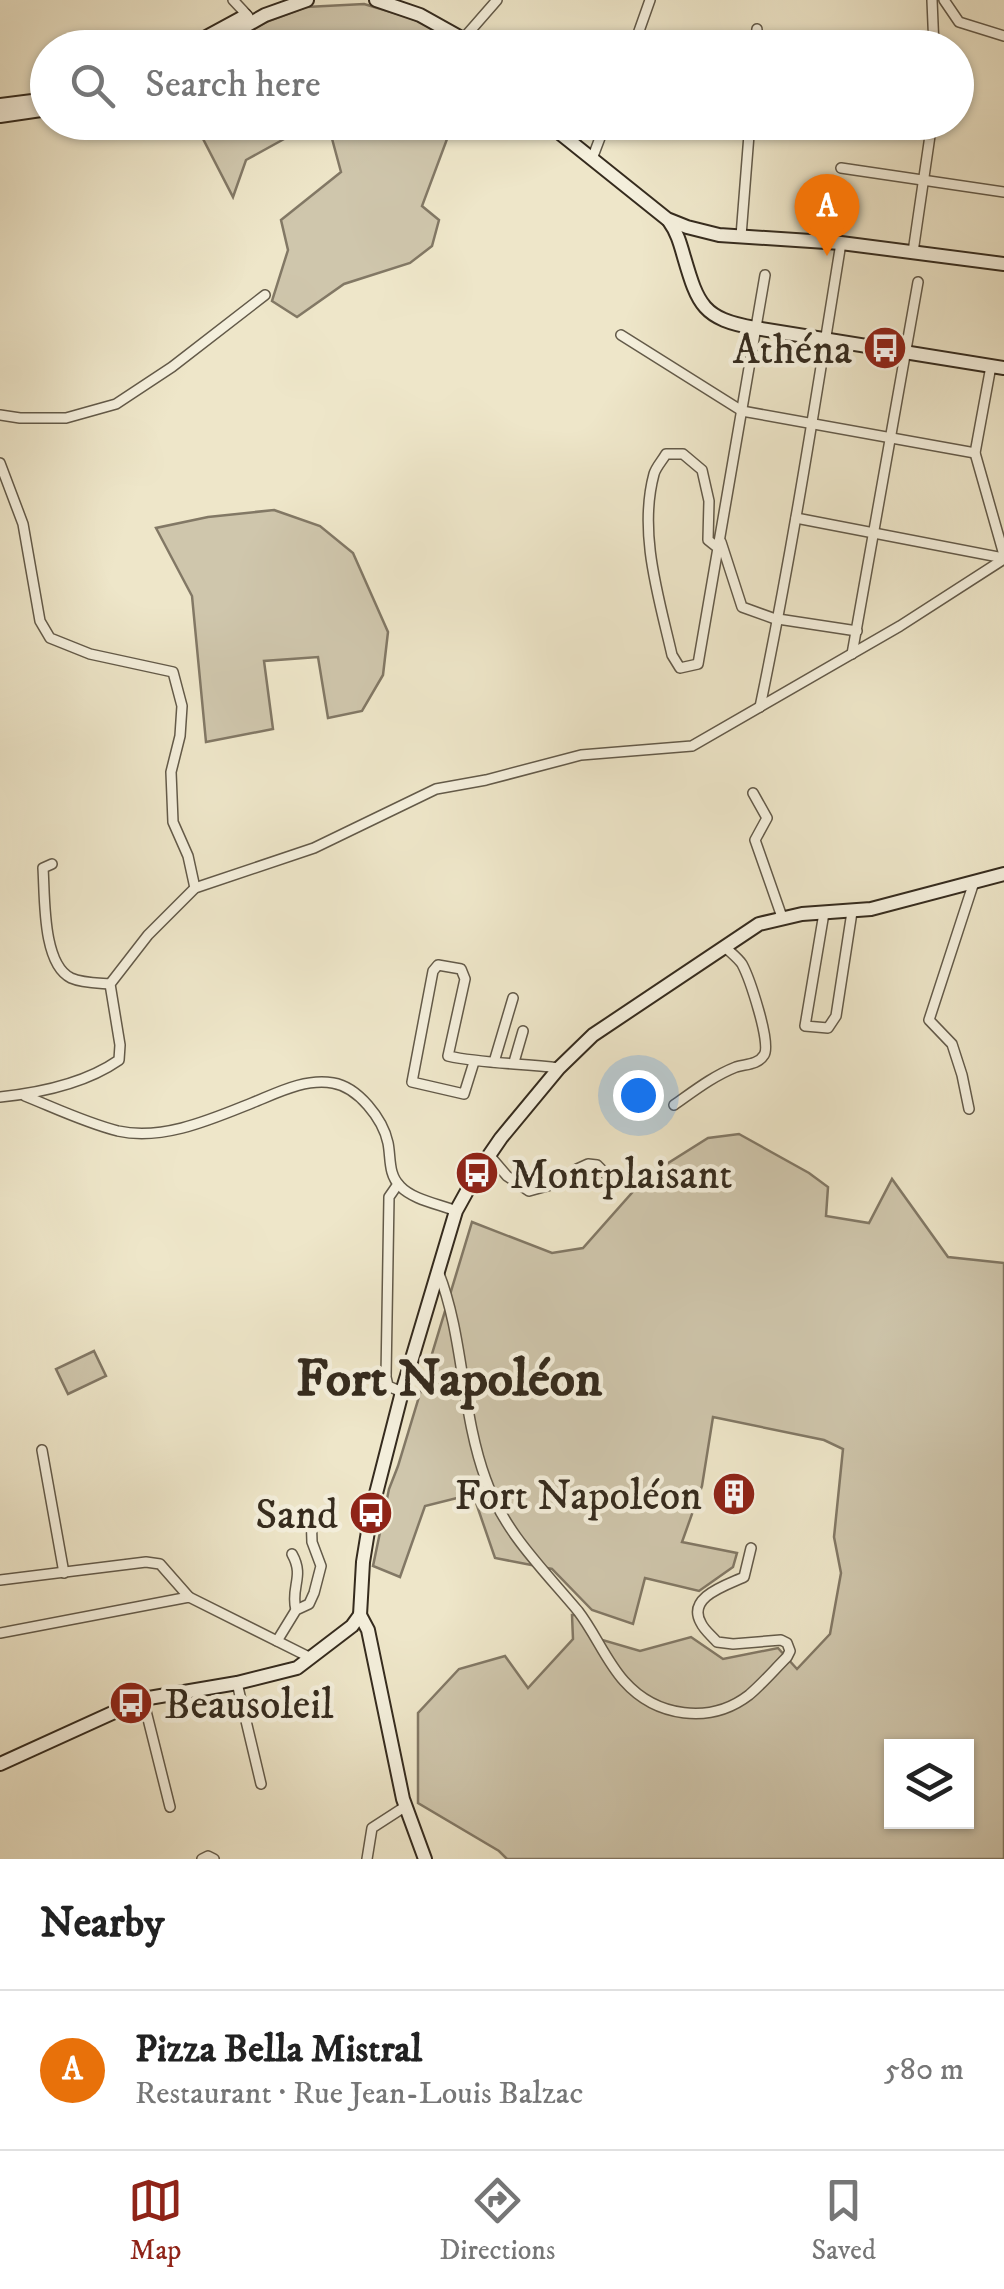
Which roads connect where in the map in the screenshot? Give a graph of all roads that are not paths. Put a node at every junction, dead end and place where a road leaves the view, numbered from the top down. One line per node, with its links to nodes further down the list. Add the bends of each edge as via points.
1 (233, 0): 10 (street)
2 (278, 0): 10 (street)
3 (307, 0): 10 (street)
4 (376, 0): 13 (street)
5 (403, 0): 14 (street)
6 (498, 0): 15 (street)
7 (650, 0): 16 (street)
8 (932, 0): 17 (street)
9 (944, 0): 18 (street, via 959,22)
10 (249, 18): 11 (street); 12 (street)
11 (224, 30)
12 (232, 30)
13 (446, 30)
14 (454, 30)
15 (476, 30)
16 (640, 30)
17 (933, 30)
18 (1004, 36)
19 (30, 101): 20 (street)
20 (0, 105)
21 (30, 111): 22 (street)
22 (0, 116)
23 (568, 140): 27 (street)
24 (599, 140): 27 (street)
25 (749, 140): 33 (street)
26 (930, 140): 29 (street)
27 (592, 160): 31 (street)
28 (841, 168): 29 (street)
29 (924, 181): 30 (street); 36 (street)
30 (1004, 192)
31 (667, 219): 32 (street); 35 (street)
32 (720, 235): 33 (street); 35 (street, via 689,238)
33 (741, 236): 34 (street)
34 (841, 243): 36 (street); 43 (street)
35 (681, 247): 41 (street, via 706,308 721,320)
36 (914, 252): 37 (street)
37 (1004, 264)
38 (765, 276): 41 (street)
39 (918, 282): 44 (street)
40 (264, 295): 47 (street, via 116,404 66,418)
41 (755, 328): 43 (street); 46 (street)
42 (621, 335): 46 (street)
43 (826, 338): 44 (street); 48 (street)
44 (906, 352): 45 (street); 49 (street)
45 (998, 367): 50 (street)
46 (742, 412): 48 (street); 54 (street)
47 (0, 415)
48 (812, 424): 49 (street); 52 (street)
49 (890, 439): 50 (street); 53 (street)
50 (975, 453): 55 (street)
51 (0, 463): 64 (street, via 23,524 40,621 50,638 173,672 182,706 171,772 174,822)
52 (796, 518): 53 (street); 56 (street)
53 (873, 534): 55 (street); 57 (street)
54 (719, 544): 54 (street, via 698,664 680,668 650,554 654,471 666,454 683,454 702,470 708,540); 56 (street, via 742,607)
55 (1004, 557): 58 (street)
56 (778, 619): 57 (street); 59 (street)
57 (856, 631): 58 (street)
58 (852, 654): 59 (street)
59 (760, 707): 64 (street, via 692,746 581,755 436,788 314,848)
60 (753, 793): 67 (street, via 767,818 755,840)
61 (52, 864): 69 (street, via 43,868 58,967 71,978)
62 (1004, 874): 63 (street)
63 (974, 882): 66 (street); 79 (street, via 929,1020 952,1044)
64 (194, 888): 69 (street)
65 (824, 912): 66 (street); 66 (street, via 806,1026 828,1028 836,1016); 67 (street)
66 (852, 912)
67 (782, 918): 68 (street)
68 (725, 946): 75 (street, via 594,1036); 78 (street, via 742,964 766,1054)
69 (110, 984): 76 (street, via 118,1060)
70 (512, 998): 73 (street)
71 (523, 1031): 74 (street)
72 (474, 1062): 72 (street, via 448,1056 465,978 461,969 438,965 412,1082 464,1094); 73 (street)
73 (494, 1062): 74 (street)
74 (514, 1062): 75 (street)
75 (559, 1068): 80 (street)
76 (22, 1095): 77 (street); 82 (street, via 122,1132 146,1132 194,1124 306,1084 335,1083 359,1097 383,1130)
77 (0, 1097)
78 (674, 1105)
79 (970, 1109)
80 (489, 1155): 81 (street, via 529,1191 569,1180 588,1164 614,1182); 83 (street)
81 (625, 1177)
82 (398, 1184): 83 (street); 85 (street, via 388,1197 386,1376 388,1386)
83 (456, 1211): 84 (street)
84 (438, 1271): 85 (street); 88 (street, via 480,1462 499,1511 623,1680 656,1706 690,1714 717,1710 747,1696 787,1657 781,1640 717,1642 700,1622 706,1595 744,1576)
85 (402, 1392): 94 (street, via 371,1513)
86 (42, 1450): 90 (street)
87 (311, 1512): 93 (street, via 321,1566 309,1604)
88 (751, 1548)
89 (292, 1554): 93 (street, via 299,1567)
90 (64, 1573): 91 (street); 92 (street, via 160,1564)
91 (0, 1580)
92 (189, 1597): 95 (street); 96 (street)
93 (296, 1610): 96 (street)
94 (360, 1615): 97 (street); 102 (street)
95 (0, 1633)
96 (278, 1642): 97 (street)
97 (311, 1658): 98 (street)
98 (237, 1684): 99 (street); 101 (street)
99 (143, 1698): 100 (street); 103 (street)
100 (0, 1764)
101 (261, 1784)
102 (406, 1806): 106 (street, via 372,1828); 107 (street)
103 (170, 1807)
104 (202, 1859): 105 (street)
105 (214, 1859)
106 (366, 1859)
107 (424, 1859)

